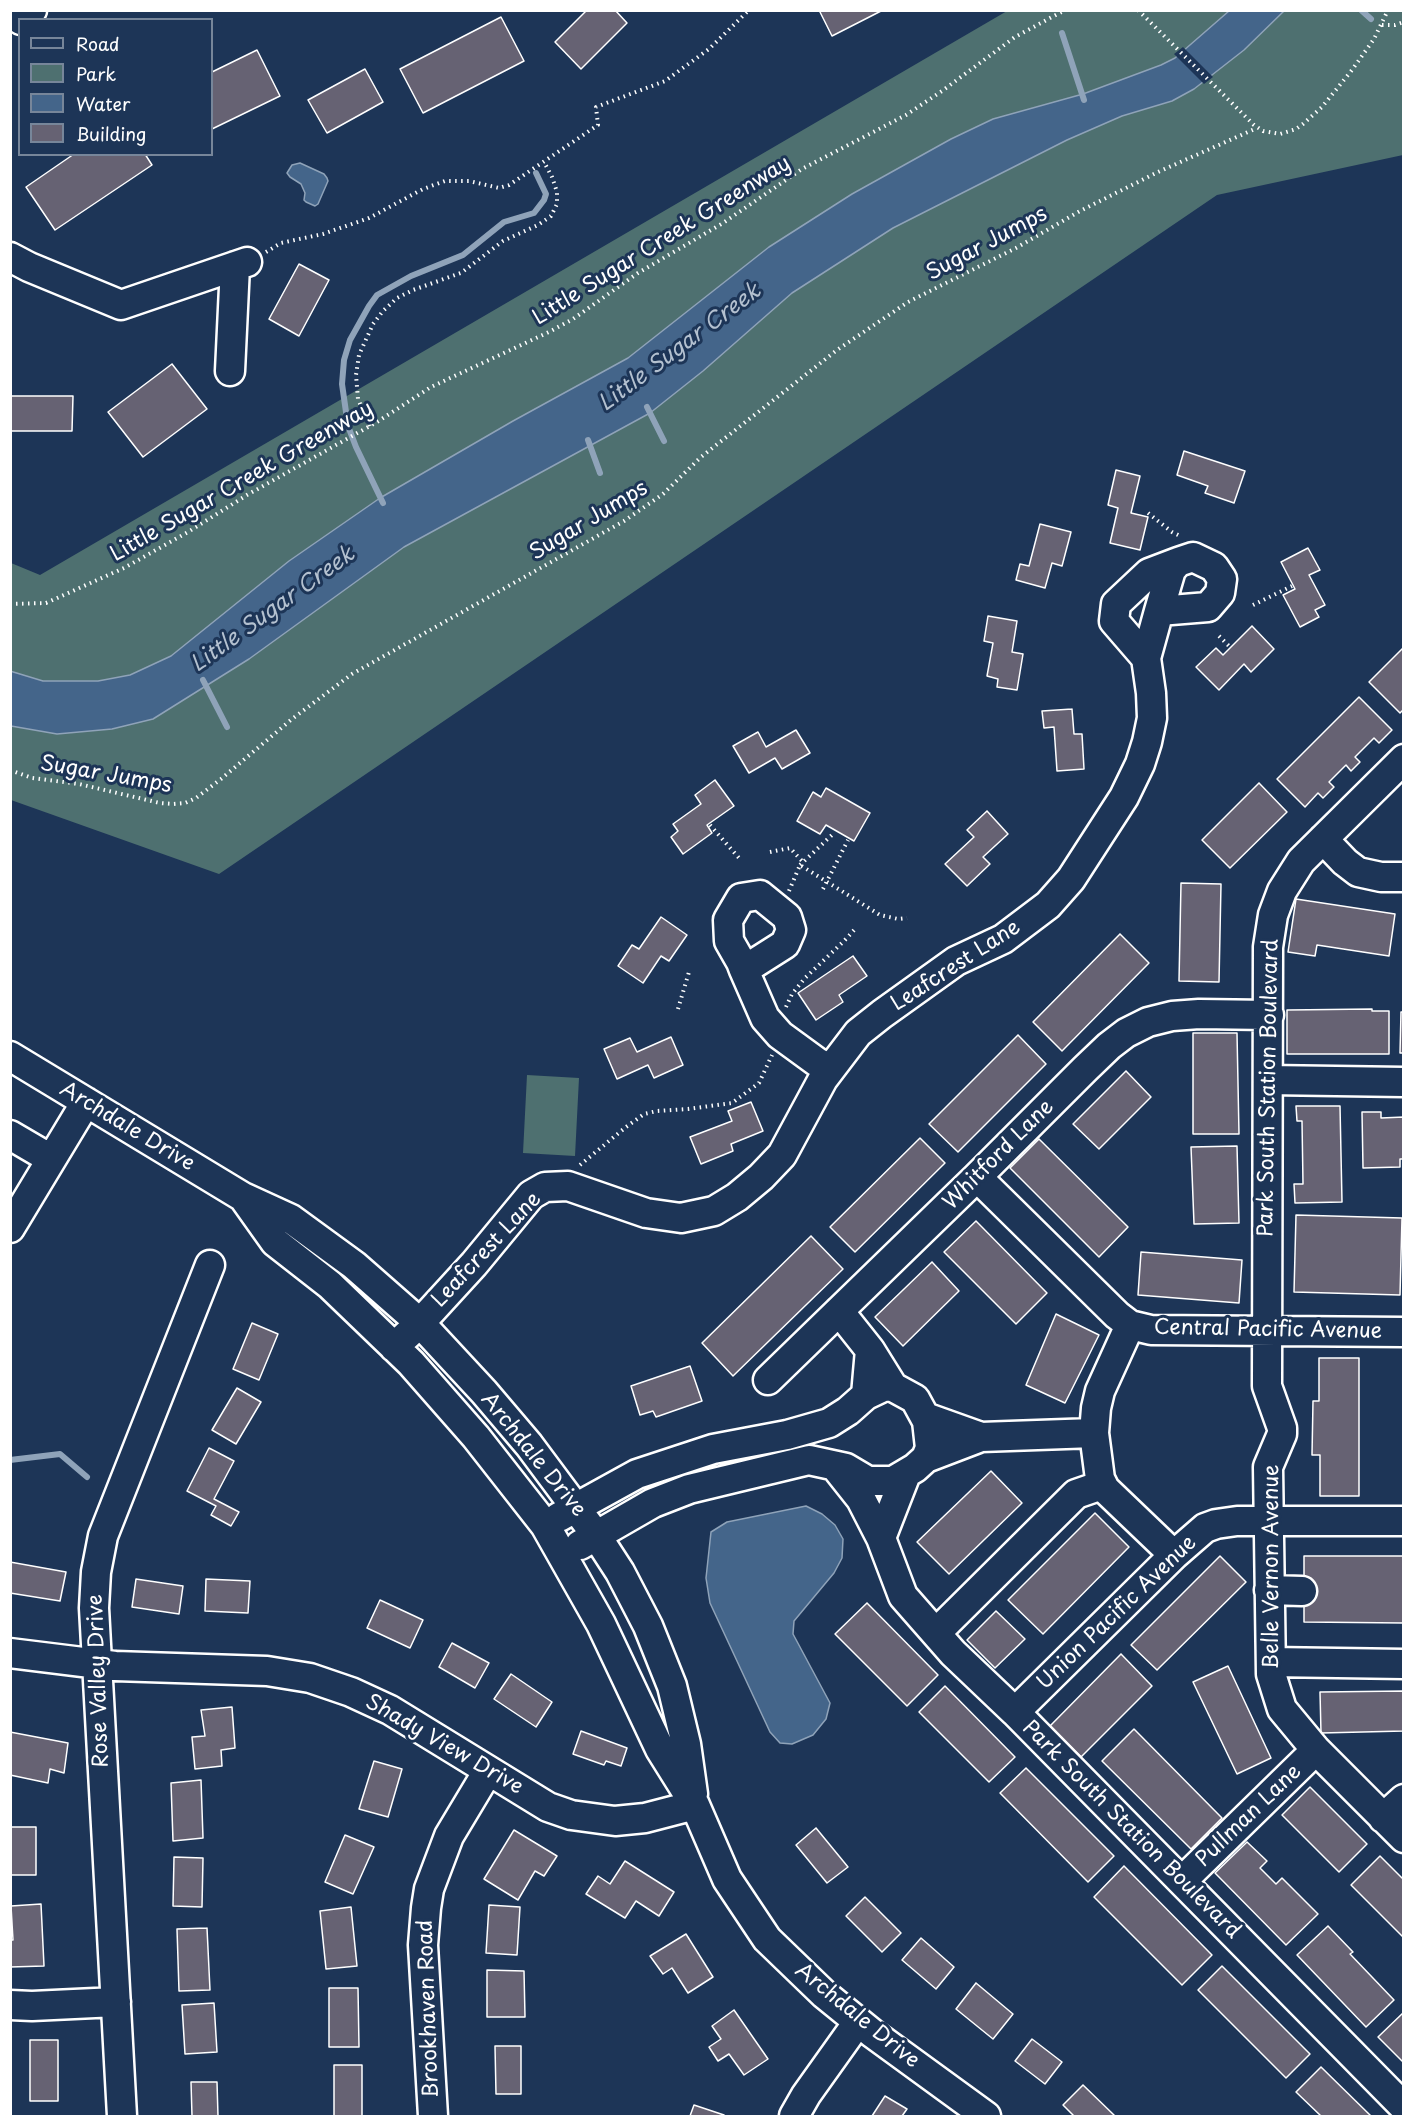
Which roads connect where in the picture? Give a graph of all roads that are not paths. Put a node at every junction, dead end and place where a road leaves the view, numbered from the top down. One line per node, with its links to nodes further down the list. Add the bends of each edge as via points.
1 (10, 257): 2 (street, via 121,305 241,264)
2 (230, 371)
3 (1179, 549): 4 (street); 4 (street, via 1214,567 1222,579 1220,593 1208,607); 5 (street, via 1116,604 1114,621)
4 (1159, 611): 5 (street)
5 (1146, 658): 12 (street, Leafcrest Lane, via 1152,718 1140,764 1124,797 1071,879 1048,905 1003,939 956,961 882,1014 858,1033)
6 (1404, 759): 7 (street, Park South Station Boulevard)
7 (1323, 839): 8 (street, via 1358,872); 10 (street, Park South Station Boulevard, via 1301,861 1282,891 1273,915 1268,947)
8 (1404, 877)
9 (744, 970): 12 (street, via 765,1018 780,1035)
10 (1269, 1015): 13 (street, Park South Station Boulevard); 18 (street, Whitford Lane, via 1172,1016 1126,1033)
11 (10, 1056): 15 (street, Archdale Drive)
12 (830, 1069): 23 (street, Leafcrest Lane, via 782,1155 737,1197 714,1211 681,1218 646,1213 568,1186 545,1187 531,1195)
13 (1268, 1080): 14 (street); 25 (street, Park South Station Boulevard)
14 (1404, 1082)
15 (86, 1102): 17 (street); 19 (street, Archdale Drive)
16 (11, 1136): 17 (street)
17 (51, 1160): 20 (street)
18 (977, 1177): 22 (street, Whitford Lane); 24 (street, Central Pacific Avenue)
19 (243, 1197): 23 (street, Archdale Drive, via 291,1219 354,1265); 27 (street, Archdale Drive, via 275,1242 330,1286)
20 (10, 1228)
21 (210, 1265): 54 (street, Rose Valley Drive, via 103,1536 95,1590)
22 (839, 1311): 28 (street); 29 (street, Whitford Lane)
23 (420, 1323): 27 (street, Leafcrest Lane); 41 (street, Archdale Drive, via 522,1436)
24 (1130, 1325): 25 (street, Central Pacific Avenue, via 1151,1330); 34 (street, via 1100,1391)
25 (1268, 1331): 26 (street, Central Pacific Avenue); 33 (street, Park South Station Boulevard, via 1267,1386)
26 (1404, 1332)
27 (394, 1347): 44 (street, Archdale Drive, via 476,1437)
28 (870, 1350): 30 (street); 31 (street)
29 (768, 1380)
30 (893, 1387): 31 (street, via 885,1386); 32 (street, via 915,1399)
31 (866, 1395): 36 (street, via 829,1424)
32 (925, 1417): 35 (street); 38 (street, via 930,1448)
33 (1282, 1428): 42 (street, Belle Vernon Avenue, via 1268,1467)
34 (1094, 1433): 35 (street); 40 (street)
35 (981, 1437): 38 (street)
36 (713, 1449): 39 (street); 41 (street, via 637,1474)
37 (835, 1466): 38 (street, via 868,1481 893,1481); 39 (street, via 808,1460); 46 (street, Park South Station Boulevard, via 861,1498)
38 (916, 1466): 46 (street)
39 (720, 1482): 45 (street, via 653,1503)
40 (1102, 1485): 47 (street); 51 (street, via 1076,1494)
41 (575, 1507): 44 (street); 45 (street, Archdale Drive)
42 (1270, 1521): 43 (street, Union Pacific Avenue); 47 (street, Union Pacific Avenue, via 1216,1524 1205,1528); 49 (street, Belle Vernon Avenue)
43 (1404, 1521)
44 (545, 1526): 48 (street, Archdale Drive)
45 (596, 1535): 48 (street); 59 (street, Archdale Drive, via 648,1626 672,1686)
46 (881, 1538): 51 (street, Park South Station Boulevard, via 903,1596)
47 (1174, 1555): 56 (street, Union Pacific Avenue)
48 (563, 1556): 59 (street, Archdale Drive, via 601,1624 660,1749)
49 (1269, 1590): 50 (street); 53 (street, Belle Vernon Avenue)
50 (1302, 1591)
51 (936, 1633): 56 (street, Park South Station Boulevard)
52 (10, 1653): 54 (street, Shady View Drive)
53 (1271, 1662): 55 (street); 57 (street, Belle Vernon Avenue, via 1282,1709)
54 (97, 1664): 58 (street, Shady View Drive, via 267,1671 310,1678 390,1710); 63 (street, Rose Valley Drive)
55 (1404, 1664)
56 (1015, 1712): 62 (street, Park South Station Boulevard)
57 (1316, 1750): 60 (street, Belle Vernon Avenue); 62 (street, Pullman Lane)
58 (488, 1772): 59 (street, Shady View Drive, via 548,1807 600,1820 645,1818); 68 (street, Brookhaven Road, via 449,1836 429,1889 423,1945)
59 (695, 1805): 65 (street, Archdale Drive, via 727,1879 767,1939)
60 (1393, 1808): 61 (street, Belle Vernon Avenue)
61 (1404, 1838)
62 (1182, 1881): 66 (street, Park South Station Boulevard)
63 (116, 2002): 64 (street); 67 (street, Rose Valley Drive)
64 (10, 2005)
65 (858, 2022): 69 (street); 70 (street, Archdale Drive)
66 (1404, 2107)
67 (122, 2116)
68 (433, 2116)
69 (794, 2116)
70 (987, 2116)

